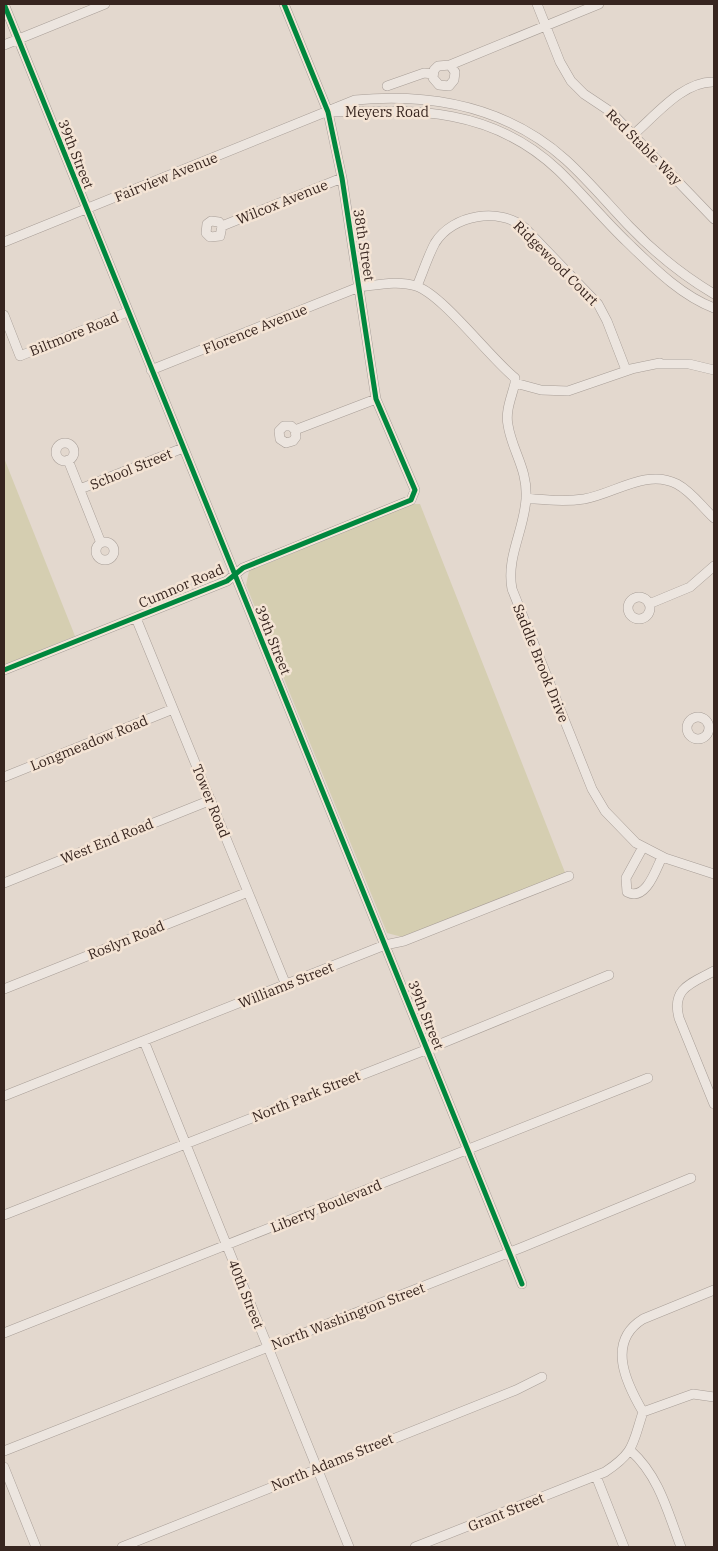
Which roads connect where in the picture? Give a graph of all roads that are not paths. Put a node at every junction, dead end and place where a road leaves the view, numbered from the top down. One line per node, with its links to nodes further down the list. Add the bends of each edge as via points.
1 (4, 4): 7 (street, 39th Street)
2 (105, 4): 7 (street)
3 (284, 4): 13 (street, 38th Street)
4 (537, 4): 6 (street, Red Stable Way)
5 (599, 4): 6 (street)
6 (546, 25): 9 (street); 14 (street, Red Stable Way, via 571,81)
7 (18, 39): 8 (street); 16 (street, 39th Street)
8 (4, 45)
9 (450, 65): 10 (street, via 438,66); 10 (street, via 456,74 449,86 437,84)
10 (433, 74): 12 (street, via 424,73)
11 (714, 82): 14 (street, via 702,83 685,91)
12 (387, 86)
13 (328, 112): 15 (street, 38th Street); 16 (street, Fairview Avenue); 22 (street, Meyers Road, via 354,100 385,97 436,99 469,106 513,124 566,160 658,254 687,278); 23 (street, Meyers Road, via 434,112 465,118 508,135 558,170 650,264 680,288)
14 (634, 134): 17 (street, Red Stable Way)
15 (342, 178): 18 (street, Wilcox Avenue); 21 (street, 38th Street)
16 (86, 209): 19 (street, Fairview Avenue); 24 (street, 39th Street)
17 (714, 219)
18 (222, 226)
19 (4, 242)
20 (417, 286): 21 (street, Florence Avenue, via 388,283); 27 (street, Ridgewood Court, via 436,242 448,230 482,216 511,218 525,228 598,304); 29 (street, via 447,310 514,378)
21 (359, 287): 26 (street, Florence Avenue); 30 (street, 38th Street)
22 (714, 294)
23 (714, 308)
24 (127, 312): 25 (street, Biltmore Road, via 20,356); 26 (street, 39th Street)
25 (4, 315)
26 (151, 370): 32 (street, 39th Street)
27 (626, 370): 28 (street, via 660,363 689,364); 29 (street, via 568,391 541,390)
28 (714, 370)
29 (515, 383): 36 (street, Saddle Brook Drive, via 508,424 523,468)
30 (376, 399): 31 (street); 35 (street, 38th Street)
31 (295, 430)
32 (183, 448): 34 (street, School Street); 40 (street, 39th Street)
33 (68, 460): 34 (street)
34 (80, 489): 38 (street)
35 (415, 490): 40 (street, Cumnor Road, via 411,500)
36 (526, 498): 37 (street, via 583,499 639,481 659,479 676,483 688,491); 49 (street, Saddle Brook Drive, via 510,562 512,590 592,789 616,825)
37 (714, 518)
38 (101, 543)
39 (714, 566): 41 (street, via 690,587)
40 (234, 574): 42 (street, Cumnor Road, via 227,581); 55 (street, 39th Street)
41 (650, 604)
42 (136, 618): 43 (street, Cumnor Road); 44 (street, Tower Road)
43 (4, 670)
44 (173, 709): 47 (street, Longmeadow Road); 48 (street, Tower Road)
45 (714, 716): 46 (street)
46 (706, 722)
47 (4, 776)
48 (210, 800): 53 (street, West End Road); 54 (street, Tower Road)
49 (643, 847): 50 (street, Saddle Brook Drive); 50 (street, via 626,878 627,892 638,894 645,890)
50 (662, 857): 51 (street, Saddle Brook Drive)
51 (714, 874)
52 (569, 876): 55 (street, Williams Street, via 404,941)
53 (4, 883)
54 (248, 892): 58 (street, Tower Road); 59 (street, Roslyn Road)
55 (385, 945): 58 (street, Williams Street); 61 (street, 39th Street)
56 (714, 971): 64 (street, via 686,986 679,995 677,1006)
57 (608, 975): 61 (street, North Park Street)
58 (286, 985): 60 (street, Williams Street)
59 (4, 989)
60 (144, 1041): 63 (street, Williams Street); 65 (street, 40th Street)
61 (428, 1049): 65 (street, North Park Street); 66 (street, 39th Street)
62 (648, 1078): 66 (street, Liberty Boulevard)
63 (4, 1096)
64 (714, 1104)
65 (185, 1144): 68 (street, North Park Street); 69 (street, 40th Street)
66 (468, 1151): 69 (street, Liberty Boulevard); 70 (street, 39th Street)
67 (691, 1178): 70 (street, North Washington Street)
68 (4, 1215)
69 (226, 1246): 73 (street, Liberty Boulevard); 74 (street, 40th Street)
70 (509, 1252): 71 (street, 39th Street); 74 (street, North Washington Street)
71 (522, 1284)
72 (714, 1290): 77 (street, via 643,1319 626,1338 621,1356 622,1368)
73 (4, 1333)
74 (268, 1347): 78 (street, North Washington Street); 81 (street, 40th Street)
75 (542, 1377): 81 (street, North Adams Street)
76 (714, 1397): 77 (street, via 693,1394)
77 (643, 1412): 79 (street)
78 (4, 1451)
79 (631, 1451): 82 (street, Grant Street); 89 (street, via 653,1476)
80 (4, 1467): 83 (street)
81 (317, 1468): 85 (street, North Adams Street); 86 (street, 40th Street)
82 (596, 1476): 87 (street, Grant Street); 88 (street)
83 (6, 1479): 84 (street)
84 (36, 1547)
85 (122, 1547)
86 (349, 1547)
87 (415, 1547)
88 (624, 1547)
89 (681, 1547)

